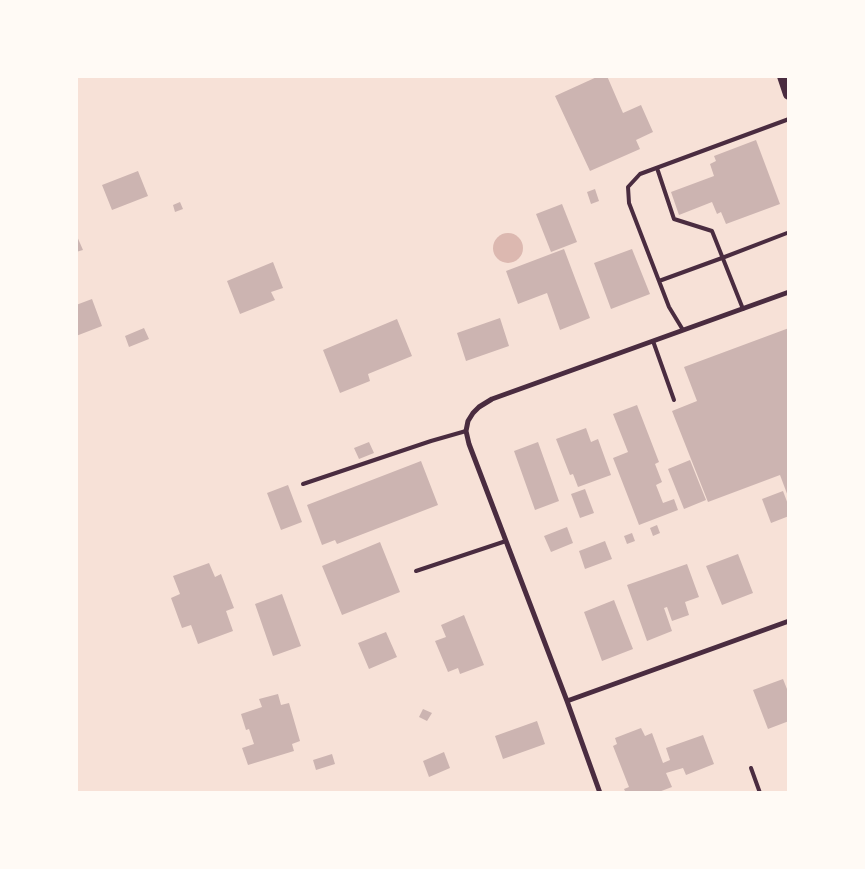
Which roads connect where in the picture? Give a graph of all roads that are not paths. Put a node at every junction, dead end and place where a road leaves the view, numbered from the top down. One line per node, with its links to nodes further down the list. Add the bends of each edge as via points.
1 (783, 76): 2 (main road)
2 (789, 94)
3 (789, 119): 4 (lane)
4 (657, 168): 6 (lane, via 674,220 712,231); 7 (lane, via 640,174 628,187 629,203)
5 (787, 233): 6 (lane)
6 (722, 258): 7 (lane); 9 (lane)
7 (659, 281): 10 (lane)
8 (789, 292): 9 (street)
9 (743, 309): 10 (street)
10 (683, 330): 11 (street)
11 (653, 342): 12 (lane); 13 (street, via 492,400 473,413)
12 (674, 400)
13 (466, 431): 14 (lane); 15 (street)
14 (303, 484)
15 (506, 541): 16 (lane); 18 (street)
16 (416, 570)
17 (789, 621): 18 (street)
18 (567, 701): 20 (street)
19 (751, 768): 21 (lane)
20 (600, 793)
21 (760, 793)

